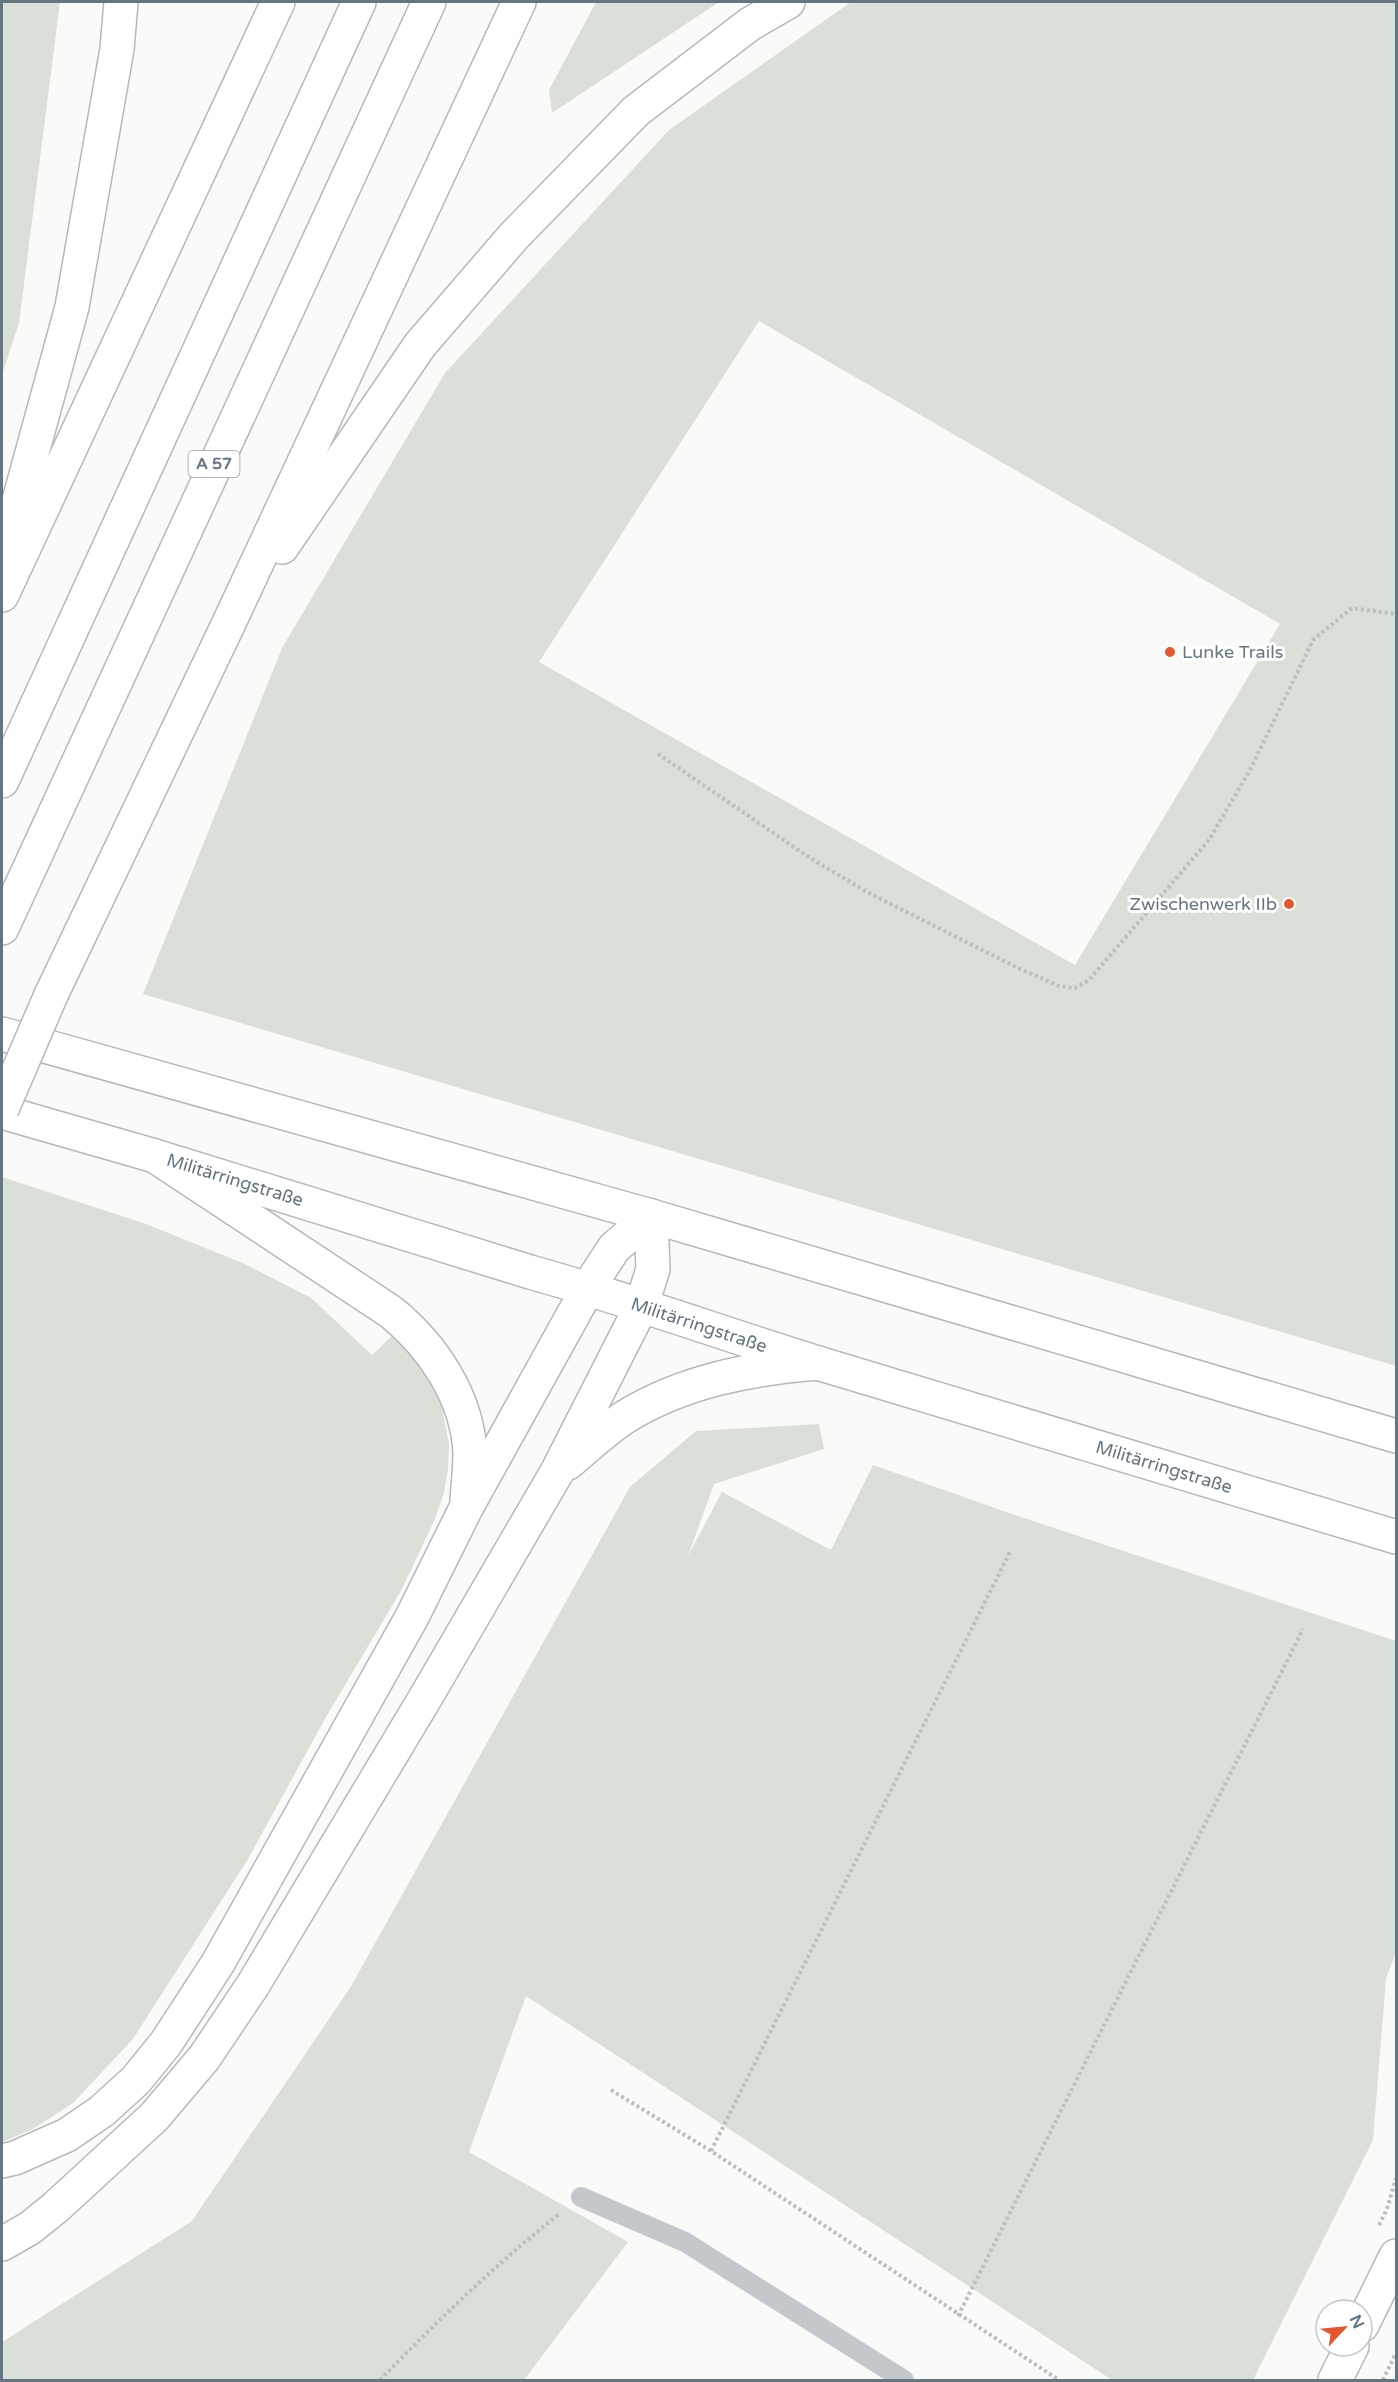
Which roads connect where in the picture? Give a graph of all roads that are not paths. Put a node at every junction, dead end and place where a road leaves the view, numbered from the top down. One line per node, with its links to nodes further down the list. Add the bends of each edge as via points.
1 (121, 2): 7 (main road, via 117,50 72,307)
2 (278, 2): 8 (main road)
3 (359, 2): 10 (main road)
4 (429, 2): 11 (main road, A 57)
5 (519, 2): 9 (main road)
6 (788, 2): 9 (main road, via 750,24 636,111 514,236 420,345)
7 (2, 566)
8 (2, 596)
9 (227, 627): 13 (main road, bridge, via 51,995)
10 (2, 781)
11 (2, 928)
12 (2, 1034): 15 (main road)
13 (2, 1110): 14 (main road, Militärringstraße)
14 (155, 1155): 16 (main road, Militärringstraße); 21 (main road, via 392,1312 415,1332 448,1380 459,1404 470,1453)
15 (651, 1216): 16 (main road, via 614,1248); 17 (main road, via 653,1269); 19 (main road)
16 (588, 1288): 17 (main road, Militärringstraße); 21 (main road)
17 (641, 1307): 18 (main road, Militärringstraße); 20 (main road)
18 (819, 1363): 20 (main road, via 771,1367 673,1393 625,1417); 22 (main road, Militärringstraße)
19 (1396, 1436)
20 (557, 1472): 25 (main road, via 428,1695 253,1985 204,2058 154,2116 90,2176 30,2228)
21 (466, 1508): 23 (main road, via 406,1628 218,1963 166,2043 136,2080 102,2111 67,2135)
22 (1396, 1537)
23 (2, 2161)
24 (581, 2197): 29 (lane, via 685,2242)
25 (2, 2244)
26 (1396, 2256): 27 (main road)
27 (1374, 2301)
28 (1346, 2358): 30 (main road)
29 (904, 2380)
30 (1335, 2380)

